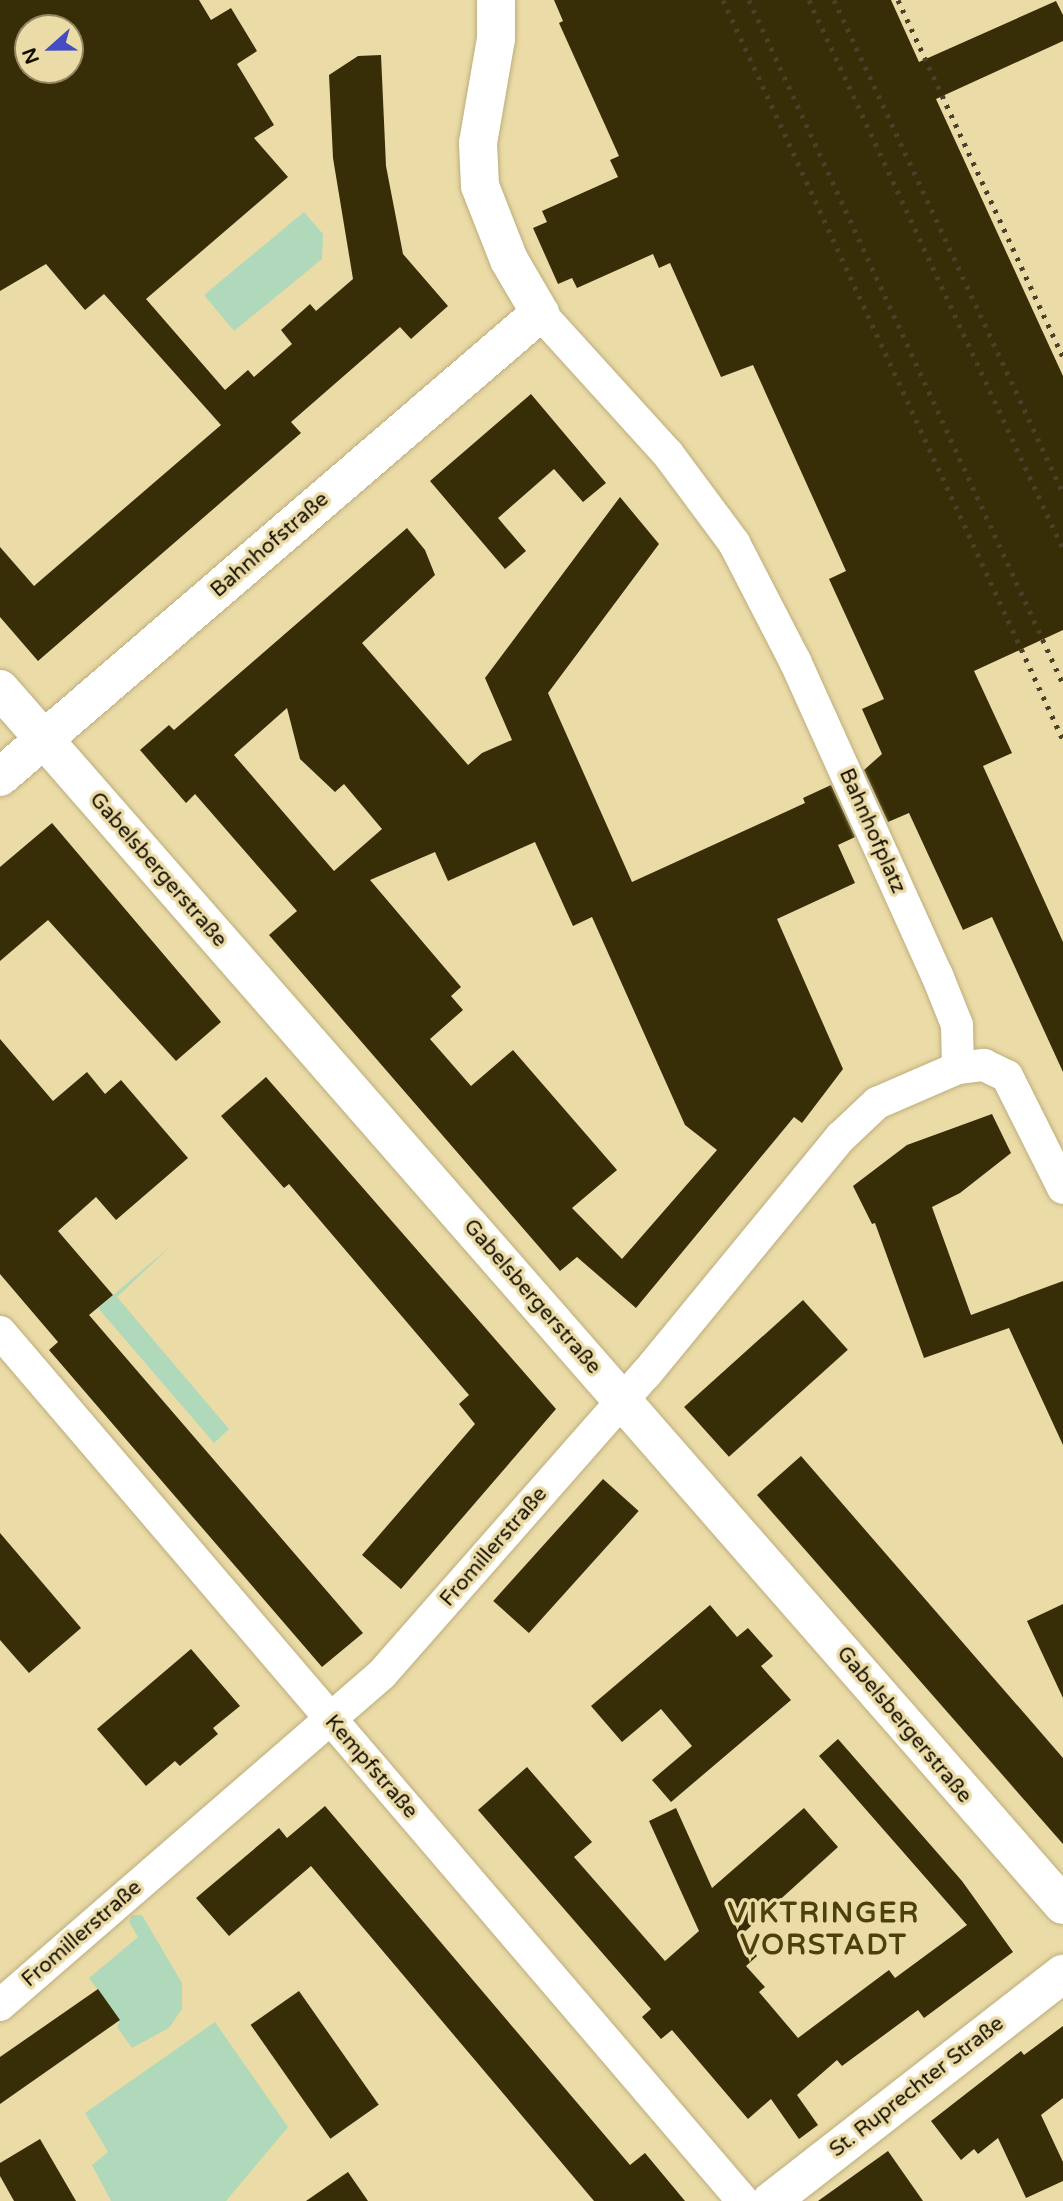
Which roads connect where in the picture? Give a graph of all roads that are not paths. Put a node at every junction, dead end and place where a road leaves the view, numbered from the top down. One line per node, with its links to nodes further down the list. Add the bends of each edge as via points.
1 (496, 0): 2 (street, via 496,39 478,143 480,186 509,260)
2 (540, 313): 4 (street, Bahnhofstraße); 6 (street, Bahnhofplatz, via 681,471 734,543 937,975 957,1025)
3 (0, 689): 4 (street, Gabelsbergerstraße)
4 (44, 738): 5 (street, Bahnhofstraße); 9 (street, Gabelsbergerstraße)
5 (0, 776)
6 (958, 1068): 7 (street, via 984,1065 1007,1076); 9 (street, Fromillerstraße, via 877,1104 841,1137)
7 (1063, 1188)
8 (0, 1332): 10 (street, Kempfstraße)
9 (622, 1400): 10 (street, Fromillerstraße, via 382,1674); 11 (street, Gabelsbergerstraße)
10 (331, 1720): 13 (street, Fromillerstraße); 14 (street, Kempfstraße)
11 (1063, 1905)
12 (1063, 1973): 15 (street, St. Ruprechter Straße)
13 (0, 2005)
14 (743, 2201)
15 (771, 2201)

